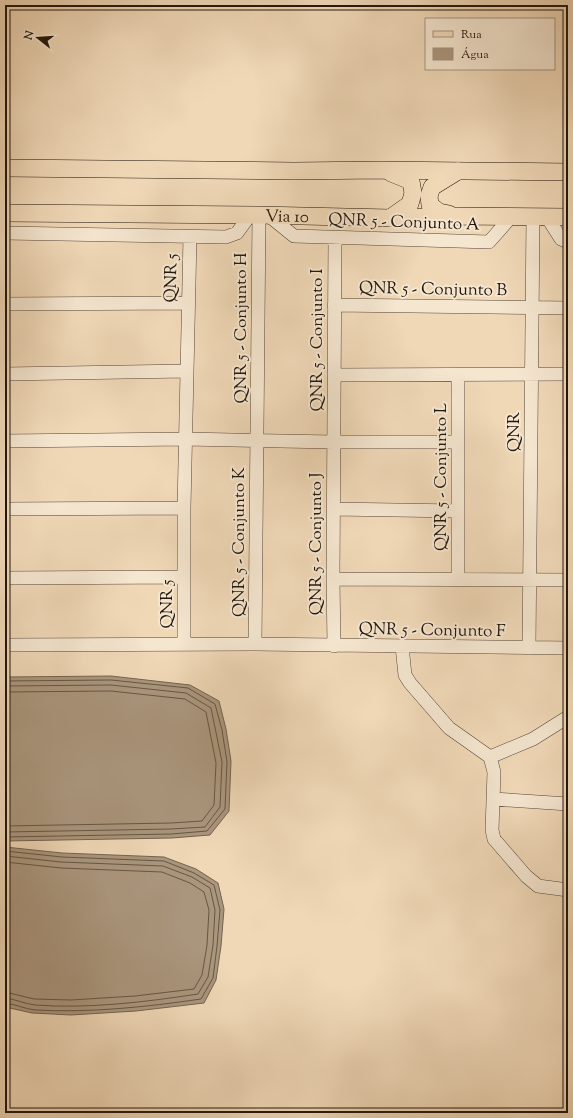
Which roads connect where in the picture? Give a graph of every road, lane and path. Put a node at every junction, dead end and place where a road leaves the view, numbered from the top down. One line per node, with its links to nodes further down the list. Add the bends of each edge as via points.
1 (5, 168): 2 (main road)
2 (382, 170): 3 (main road); 11 (main road, via 411,182 413,193 410,204)
3 (458, 170): 4 (main road); 7 (main road, via 432,187 429,196 430,205 434,209)
4 (568, 172)
5 (5, 213): 6 (main road, Via 10)
6 (259, 215): 11 (main road, Via 10); 13 (street, QNR 5, via 237,233 226,238); 14 (street, QNR 5 - Conjunto A, via 294,236); 29 (street, QNR 5 - Conjunto H)
7 (457, 216): 8 (main road, Via 10); 11 (main road, Via 10)
8 (511, 217): 9 (main road, Via 10); 14 (street, QNR 5 - Conjunto A, via 489,242)
9 (540, 217): 10 (main road, Via 10); 15 (street, via 561,239); 19 (street, QNR)
10 (568, 217)
11 (390, 218)
12 (5, 233): 13 (street)
13 (190, 237): 16 (street, QNR 5)
14 (335, 238): 18 (street, QNR 5 - Conjunto I)
15 (568, 242)
16 (187, 303): 17 (street); 21 (street, QNR 5)
17 (5, 304)
18 (334, 305): 19 (street, QNR 5 - Conjunto B); 26 (street, QNR 5 - Conjunto I)
19 (532, 307): 20 (street, QNR 5 - Conjunto B); 22 (street, QNR)
20 (568, 308)
21 (186, 371): 23 (street); 27 (street, QNR 5)
22 (532, 373): 24 (street); 25 (street); 40 (street, QNR)
23 (5, 374)
24 (458, 374): 26 (street); 31 (street, QNR 5 - Conjunto L)
25 (568, 374)
26 (334, 375): 30 (street, QNR 5 - Conjunto I)
27 (186, 439): 28 (street); 29 (street); 32 (street, QNR 5)
28 (5, 440)
29 (257, 441): 30 (street); 43 (street, QNR 5 - Conjunto K)
30 (333, 442): 31 (street); 34 (street, QNR 5 - Conjunto J)
31 (458, 442): 35 (street, QNR 5 - Conjunto L)
32 (184, 508): 33 (street); 36 (street, QNR 5)
33 (5, 509)
34 (333, 509): 35 (street); 38 (street, QNR 5 - Conjunto J)
35 (458, 510): 39 (street, QNR 5 - Conjunto L)
36 (184, 577): 37 (street); 42 (street, QNR 5)
37 (5, 578)
38 (333, 579): 39 (street); 45 (street, QNR 5 - Conjunto J)
39 (458, 580): 40 (street)
40 (530, 580): 41 (street); 47 (street, QNR)
41 (568, 580)
42 (184, 644): 43 (street, QNR 5); 44 (street)
43 (255, 644): 45 (street, QNR 5)
44 (5, 645)
45 (334, 646): 46 (street, QNR 5 - Conjunto F)
46 (402, 646): 47 (street, QNR 5 - Conjunto F); 50 (street, via 405,675 410,683 449,728)
47 (529, 648): 48 (street, QNR 5 - Conjunto F)
48 (568, 649)
49 (568, 717): 50 (street, via 533,740)
50 (490, 756): 51 (street, via 494,772)
51 (493, 800): 52 (street); 53 (street, via 494,839 538,886)
52 (568, 804)
53 (568, 890)

